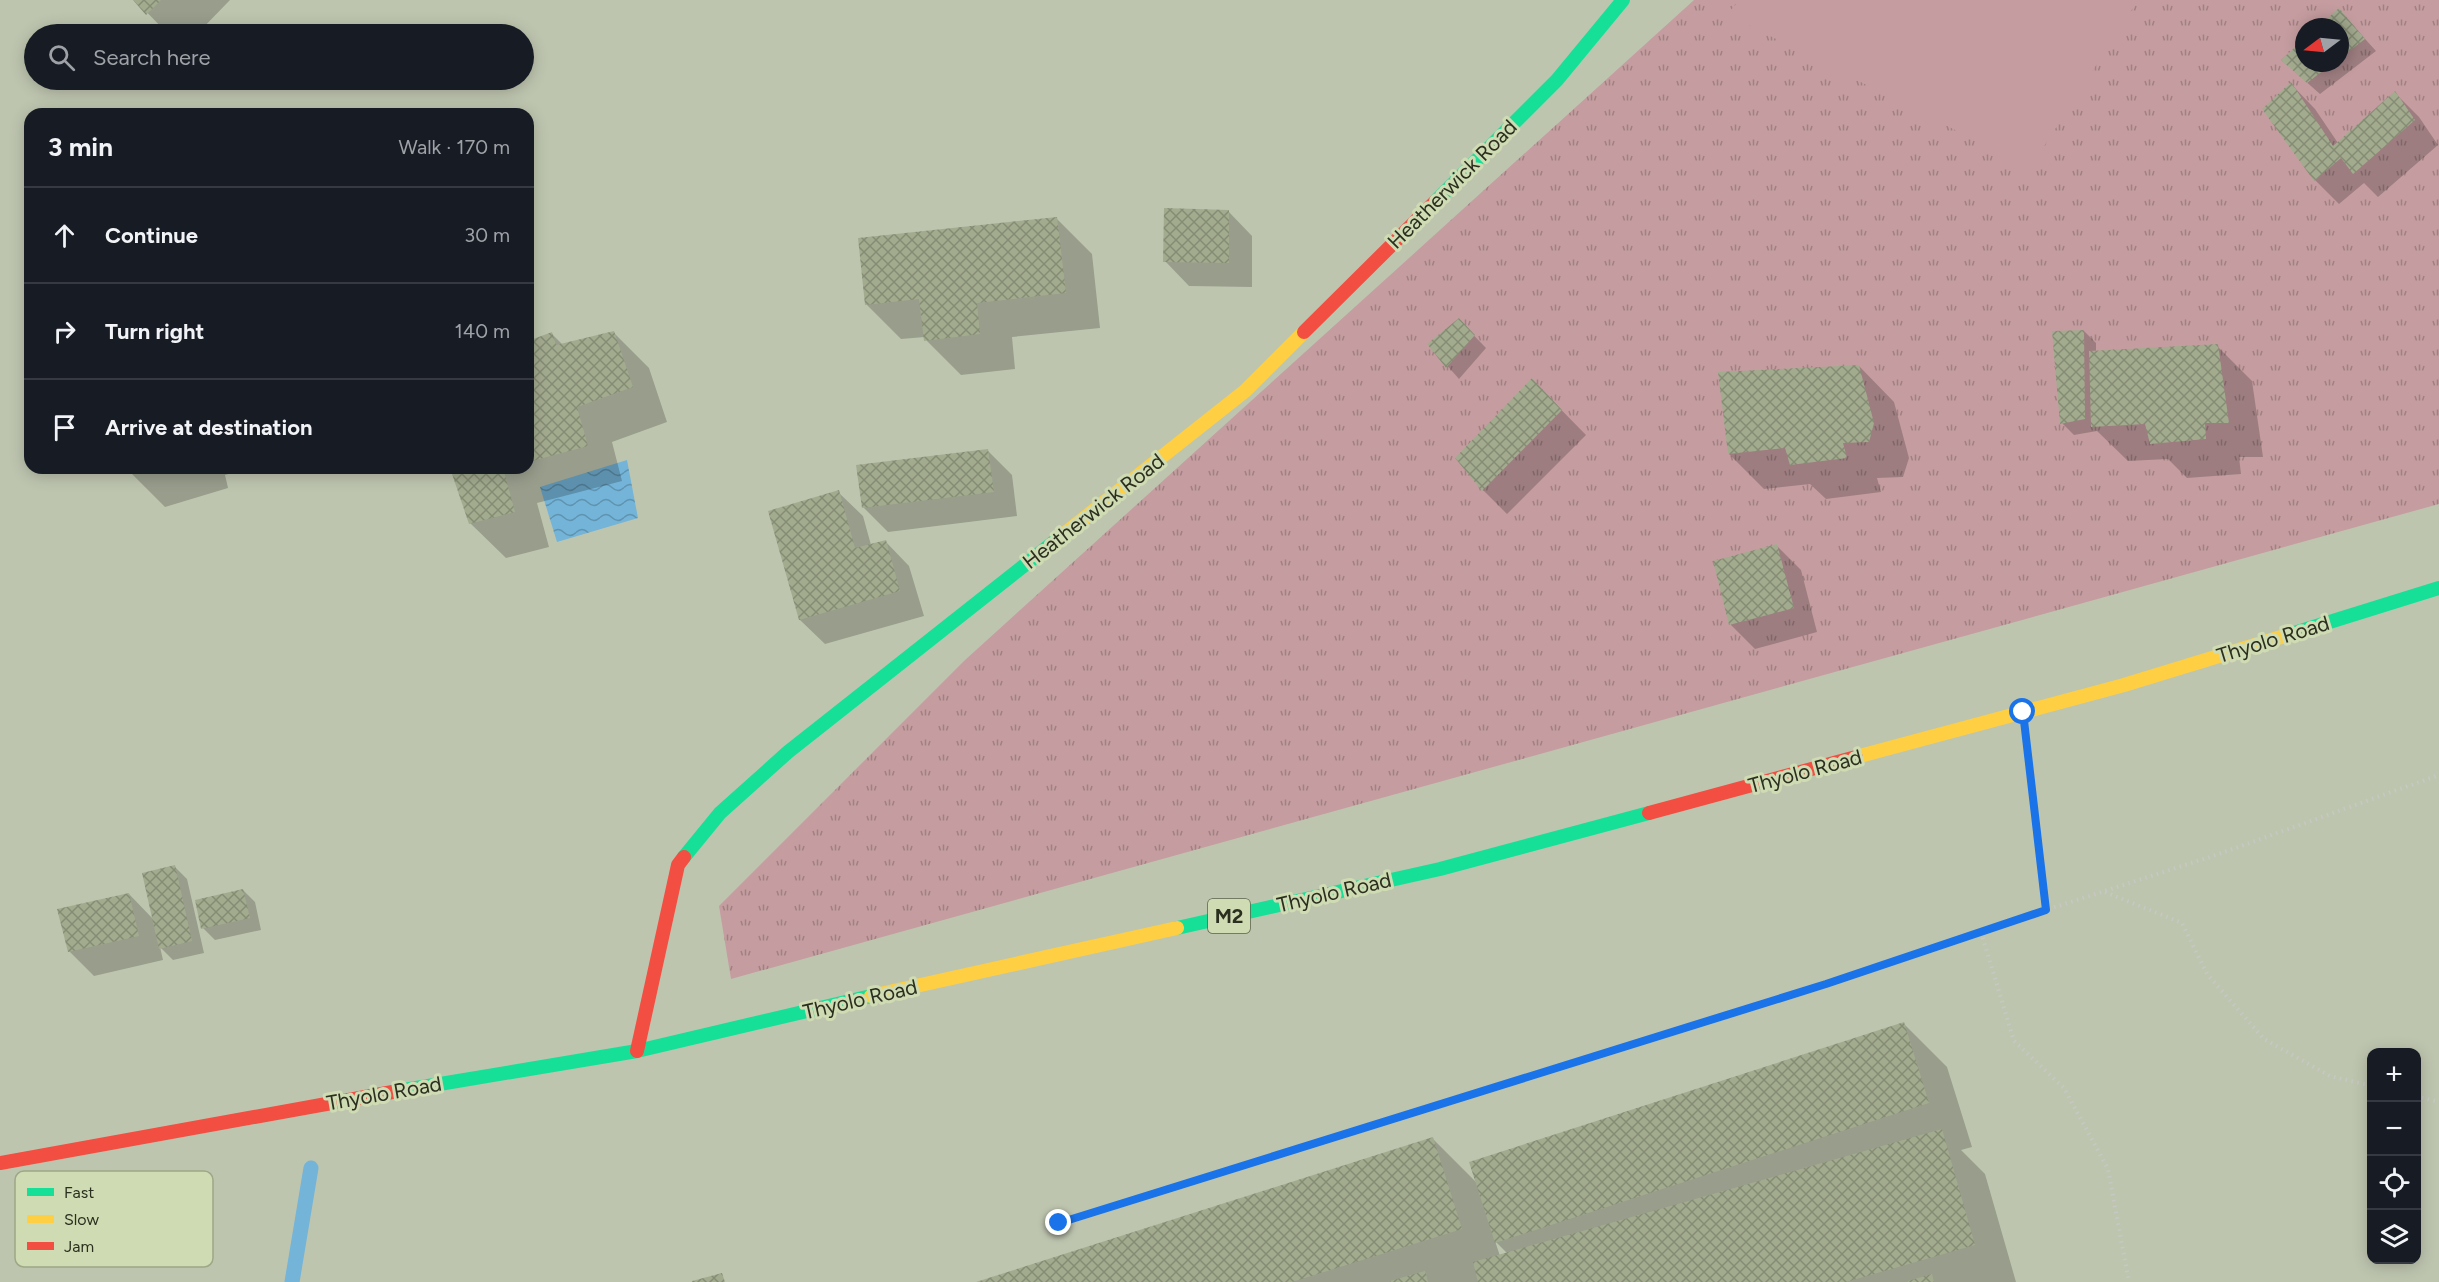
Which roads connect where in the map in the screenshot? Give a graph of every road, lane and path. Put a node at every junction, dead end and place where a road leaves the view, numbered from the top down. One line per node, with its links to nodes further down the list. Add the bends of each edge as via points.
1 (1623, 0): 8 (main road, Heatherwick Road, via 1557,80 1245,391 788,752 720,813 678,865)
2 (2439, 588): 3 (main road, Thyolo Road / M2)
3 (2023, 712): 6 (path); 8 (main road, Thyolo Road / M2, via 1440,869)
4 (2439, 775): 5 (path)
5 (2104, 891): 6 (path); 9 (path, via 2182,923 2207,974 2264,1040 2330,1076)
6 (2046, 910): 7 (path)
7 (1981, 932): 13 (path); 14 (path, via 2014,1041 2064,1088 2108,1170)
8 (637, 1051): 12 (main road, Thyolo Road / M2, via 323,1103)
9 (2367, 1085)
10 (2421, 1097): 11 (path)
11 (2439, 1102)
12 (0, 1163)
13 (1059, 1223)
14 (2129, 1282)

